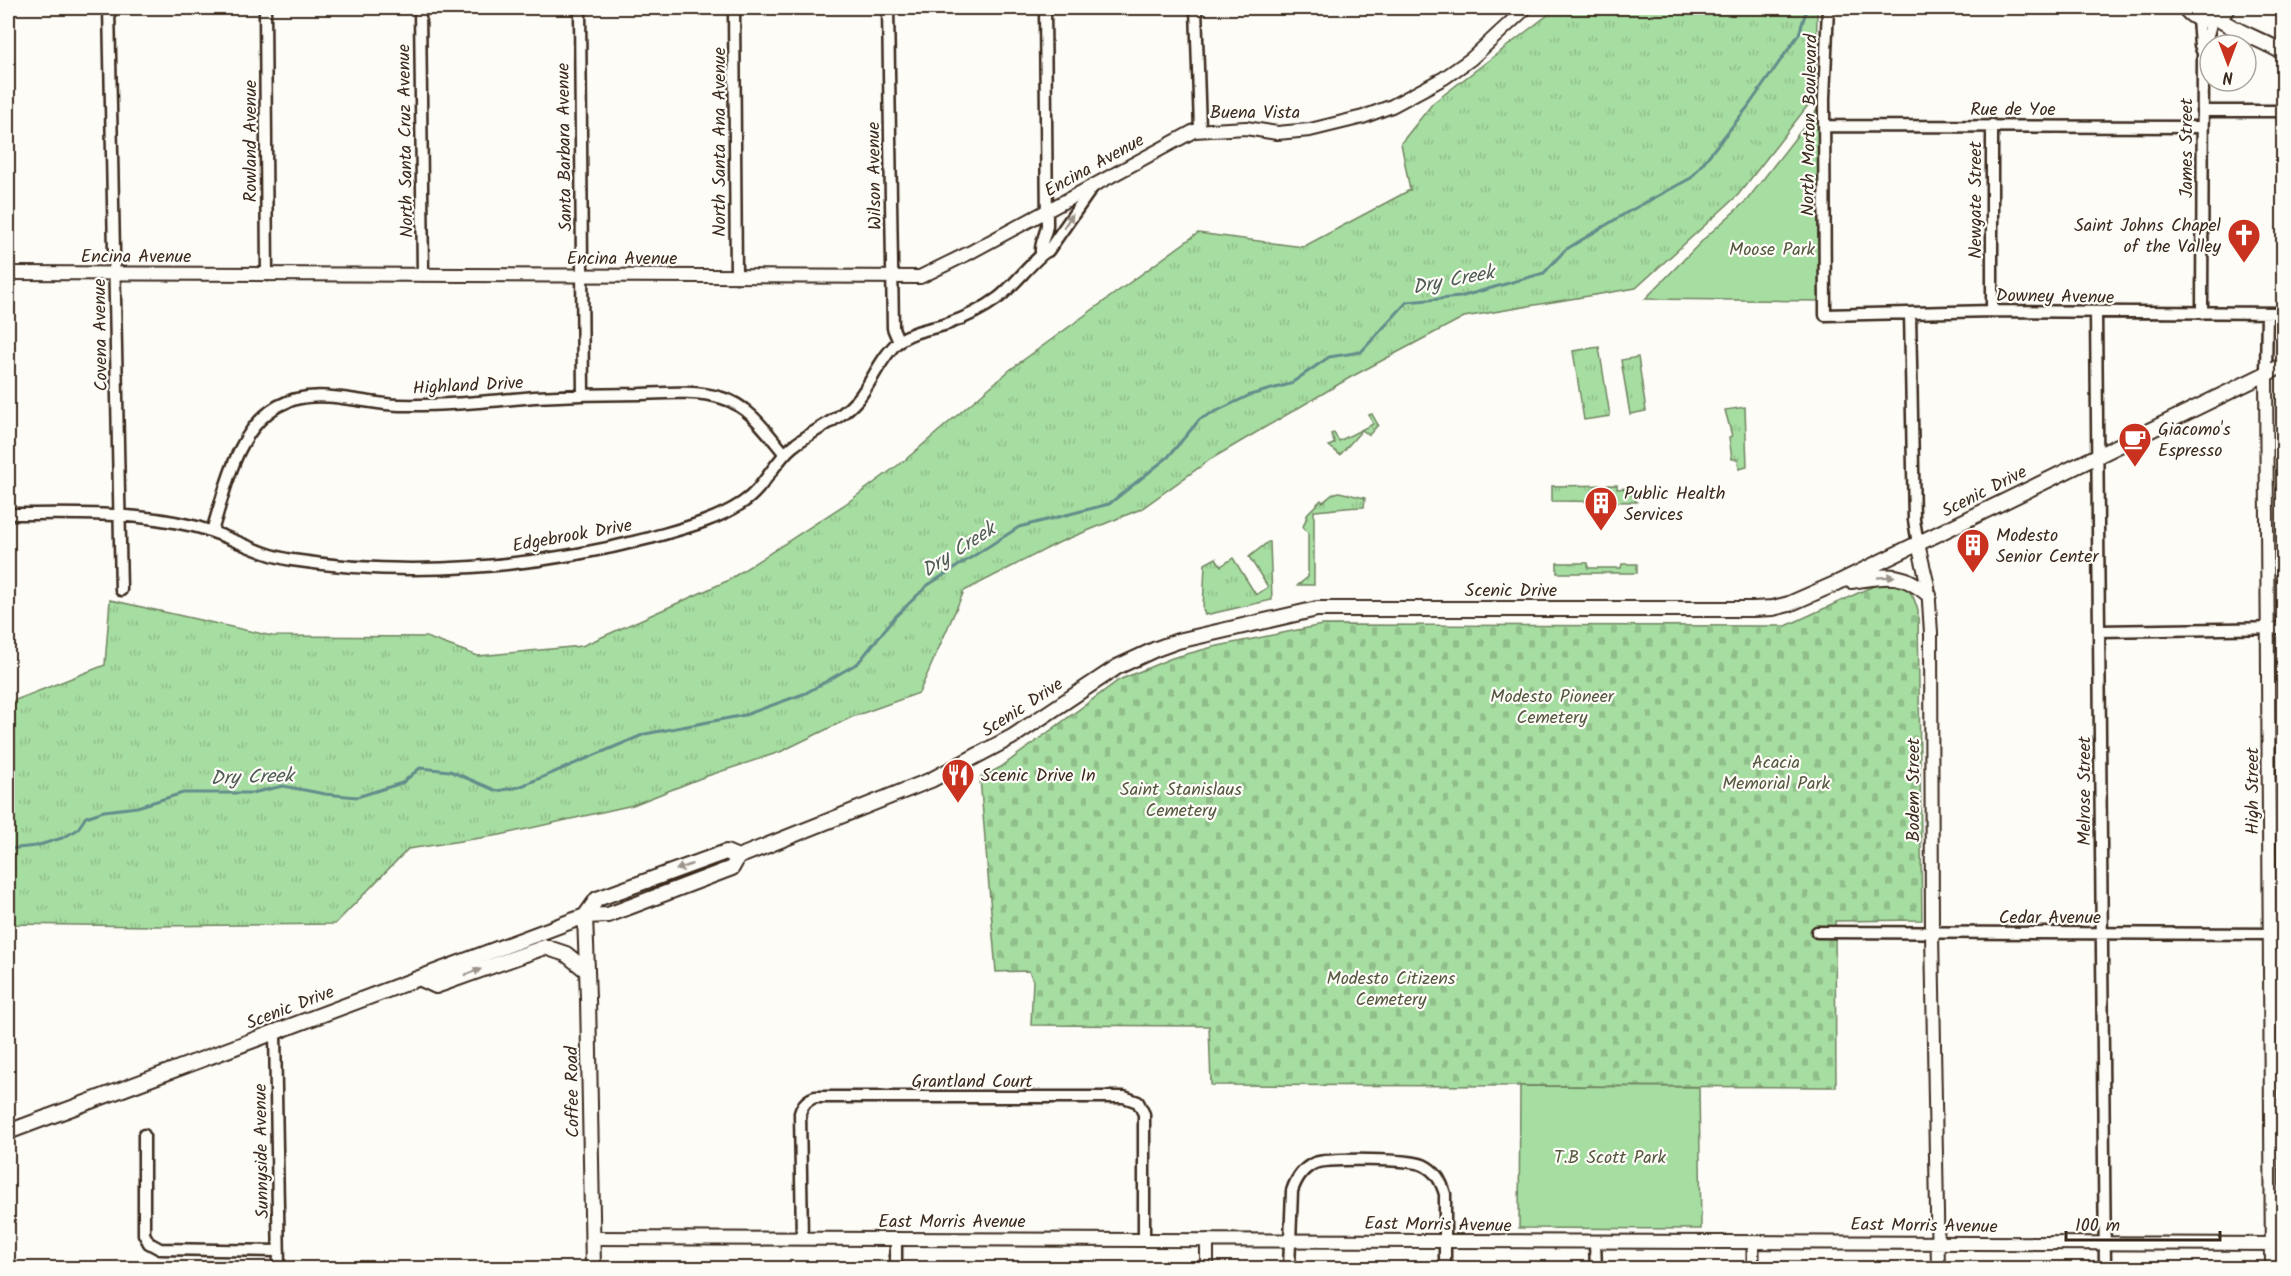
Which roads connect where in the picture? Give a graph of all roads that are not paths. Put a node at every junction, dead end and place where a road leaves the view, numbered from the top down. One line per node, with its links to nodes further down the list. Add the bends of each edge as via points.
1 (109, 8): 25 (street, Covena Avenue)
2 (265, 8): 26 (street, Rowland Avenue)
3 (420, 8): 27 (street, North Santa Cruz Avenue)
4 (580, 8): 28 (street, Santa Barbara Avenue)
5 (734, 8): 29 (street, North Santa Ana Avenue)
6 (888, 8): 30 (street, Wilson Avenue)
7 (1045, 8): 22 (street, Edgebrook Drive)
8 (1196, 8): 20 (street)
9 (1525, 8): 20 (street, Buena Vista, via 1491,42 1444,78 1363,117 1276,134 1246,128)
10 (1828, 8): 18 (street, North Morton Boulevard)
11 (2229, 8): 12 (main road); 13 (main road)
12 (2196, 14): 13 (main road); 15 (street, James Street, via 2203,54)
13 (2244, 31): 14 (main road)
14 (2283, 53)
15 (2202, 111): 16 (street); 19 (street, James Street)
16 (2283, 111)
17 (1992, 125): 18 (street, Rue de Yoe); 19 (street, Rue de Yoe); 31 (street, Newgate Street)
18 (1824, 126): 37 (street, North Morton Boulevard)
19 (2202, 128): 36 (street, James Street)
20 (1200, 129): 21 (street, Encina Avenue)
21 (1094, 186): 22 (street, Encina Avenue); 23 (street, Edgebrook Drive, one-way to 21, via 1048,251)
22 (1047, 212): 23 (street, Edgebrook Drive); 30 (street, Encina Avenue, via 928,274)
23 (1041, 252): 38 (street, Edgebrook Drive, via 1016,284 990,304)
24 (8, 273): 25 (street, Encina Avenue)
25 (116, 273): 26 (street, Encina Avenue); 45 (street, Covena Avenue)
26 (267, 275): 27 (street, Encina Avenue)
27 (423, 275): 28 (street, Encina Avenue)
28 (582, 276): 29 (street, Encina Avenue); 41 (street, Santa Barbara Avenue)
29 (736, 277): 30 (street, Encina Avenue)
30 (893, 278): 38 (street, Wilson Avenue, via 893,329)
31 (1992, 311): 32 (street, Downey Avenue); 33 (street, Downey Avenue)
32 (1910, 313): 37 (street, Downey Avenue); 47 (street, Bodem Street, via 1913,508)
33 (2096, 313): 36 (street, Downey Avenue); 43 (street, Melrose Street)
34 (2267, 313): 35 (street, Downey Avenue); 36 (street, Downey Avenue); 40 (street, High Street)
35 (2283, 313)
36 (2202, 314)
37 (1825, 315)
38 (899, 342): 42 (street, Edgebrook Drive, via 846,412)
39 (2283, 365): 40 (main road, Scenic Drive)
40 (2266, 373): 43 (main road, Scenic Drive); 51 (street, High Street)
41 (583, 395): 42 (street, Highland Drive, via 720,397 747,410); 46 (street, Highland Drive, via 445,405 389,404 322,396 291,400 251,430)
42 (785, 454): 46 (street, Edgebrook Drive, via 749,498 717,516 629,543 544,559 443,568 341,565 274,557)
43 (2096, 455): 47 (main road, Scenic Drive); 53 (street, Melrose Street)
44 (8, 514): 45 (street, Edgebrook Drive)
45 (120, 515): 46 (street, Edgebrook Drive, via 168,520); 49 (street, Covena Avenue)
46 (212, 531)
47 (1918, 544): 48 (main road, Scenic Drive); 50 (street, Bodem Street)
48 (1837, 583): 50 (main road, one-way to 50, via 1895,576); 54 (main road, Scenic Drive, via 1789,604 1764,609 1317,609 1178,641 1117,667 1012,737 931,780 738,857 726,852 597,899)
49 (121, 590)
50 (1929, 595): 56 (street, Bodem Street)
51 (2269, 628): 52 (street); 53 (street); 58 (street, High Street)
52 (2283, 628)
53 (2099, 631): 57 (street, Melrose Street)
54 (585, 915): 59 (main road, Coffee Road); 60 (main road, Scenic Drive)
55 (1816, 933): 56 (street, Cedar Avenue)
56 (1932, 933): 57 (street, Cedar Avenue); 73 (street, Bodem Street)
57 (2101, 934): 58 (street, Cedar Avenue); 74 (street, Melrose Street)
58 (2277, 934): 75 (street, High Street)
59 (587, 970): 60 (main road, one-way to 59, via 436,986 545,947 566,954); 64 (main road, Coffee Road)
60 (419, 978): 61 (main road, Scenic Drive)
61 (275, 1032): 62 (main road, Scenic Drive); 76 (street, Sunnyside Avenue)
62 (8, 1132)
63 (144, 1135): 76 (street, via 144,1233 149,1243 160,1249)
64 (593, 1238): 65 (street, East Morris Avenue); 78 (main road, Coffee Road)
65 (801, 1238): 66 (street, East Morris Avenue); 67 (street, Grantland Court, via 800,1113 808,1100 1124,1097 1138,1102 1144,1114)
66 (896, 1239): 67 (street, East Morris Avenue); 79 (street)
67 (1144, 1240): 68 (street, East Morris Avenue)
68 (1207, 1240): 70 (street, East Morris Avenue); 80 (street)
69 (1446, 1241): 70 (street, East Morris Avenue); 70 (street, via 1445,1194 1431,1170 1412,1161 1326,1161 1307,1168 1295,1182); 71 (street, East Morris Avenue); 82 (street)
70 (1289, 1242): 81 (street)
71 (1595, 1243): 72 (street, East Morris Avenue); 83 (street)
72 (1752, 1243): 73 (street, East Morris Avenue); 84 (street)
73 (1937, 1243): 74 (street, East Morris Avenue); 85 (street, Bodem Street)
74 (2105, 1244): 75 (street, East Morris Avenue); 86 (street, Melrose Street)
75 (2278, 1244): 87 (street, High Street)
76 (279, 1251): 77 (street, Sunnyside Avenue)
77 (279, 1269)
78 (593, 1269)
79 (896, 1269)
80 (1207, 1269)
81 (1289, 1269)
82 (1445, 1269)
83 (1596, 1269)
84 (1753, 1269)
85 (1938, 1269)
86 (2105, 1269)
87 (2272, 1269)

